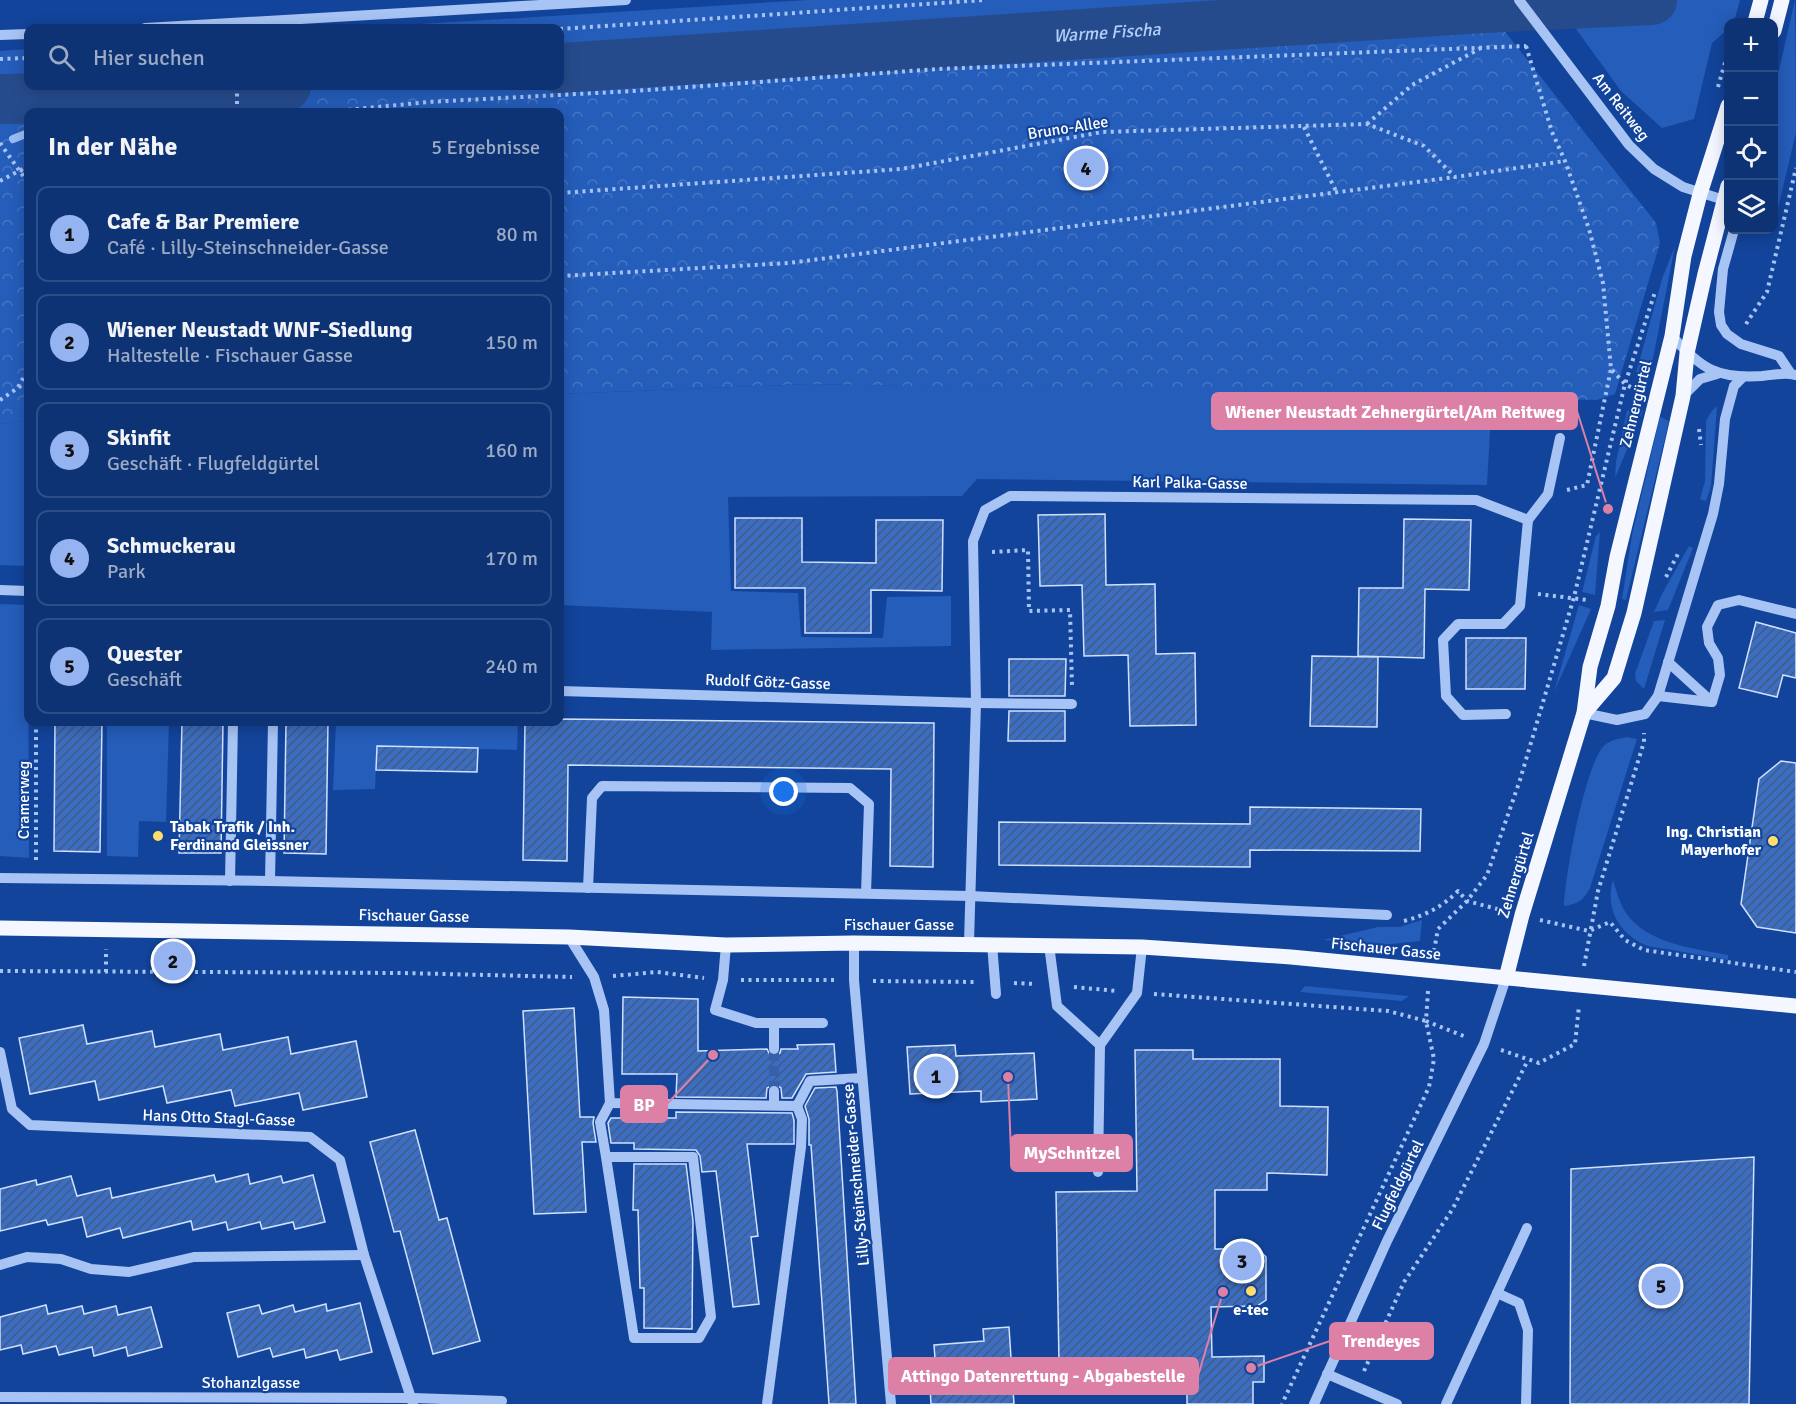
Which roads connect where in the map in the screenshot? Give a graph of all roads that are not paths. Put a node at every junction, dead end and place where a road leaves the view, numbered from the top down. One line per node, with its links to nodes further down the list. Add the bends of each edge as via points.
1 (626, 0): 7 (street)
2 (1519, 0): 12 (street, Am Reitweg, via 1629,145 1654,169)
3 (1761, 0): 5 (main road)
4 (1782, 0): 6 (main road)
5 (1756, 18)
6 (1777, 18)
7 (214, 24)
8 (24, 34): 9 (street)
9 (0, 35)
10 (1722, 102): 12 (main road, Zehnergürtel)
11 (1724, 193): 12 (street, Am Reitweg)
12 (1700, 194): 15 (main road, Zehnergürtel, via 1684,256)
13 (1724, 201): 16 (main road, Zehnergürtel)
14 (1733, 234): 18 (street, via 1723,269 1721,325 1741,344 1779,356)
15 (1672, 336): 16 (street); 32 (main road, Zehnergürtel, via 1590,667)
16 (1687, 353): 17 (street); 20 (main road, Zehnergürtel)
17 (1717, 374): 19 (street); 20 (street, via 1700,379)
18 (1793, 375): 19 (street)
19 (1743, 377): 26 (street, via 1730,397 1713,514)
20 (1683, 396): 32 (main road, Zehnergürtel, via 1624,646 1614,678)
21 (1560, 438): 22 (street, via 1548,494)
22 (1528, 520): 30 (street, Karl Palka-Gasse, via 1476,501 1010,496 985,510 973,541); 33 (street, via 1520,606 1503,624 1458,624 1443,640 1446,696 1463,715)
23 (0, 590): 24 (street)
24 (24, 591)
25 (1796, 614): 29 (street, via 1739,600 1718,605 1707,627 1720,675)
26 (1668, 662): 28 (street); 29 (street)
27 (564, 691): 30 (street, Rudolf Götz-Gasse)
28 (1658, 696): 29 (street); 32 (street, via 1645,714 1617,720)
29 (1712, 702)
30 (976, 703): 31 (street, Rudolf Götz-Gasse); 41 (street, Karl Palka-Gasse)
31 (1072, 704)
32 (1584, 713): 51 (main road, Zehnergürtel)
33 (1506, 714)
34 (233, 726): 37 (street)
35 (273, 726): 38 (street)
36 (0, 878): 37 (street)
37 (230, 880): 38 (street)
38 (270, 881): 39 (street)
39 (588, 888): 40 (street); 40 (street, via 591,798 602,786 850,788 869,804)
40 (866, 894): 41 (street)
41 (970, 896): 42 (street); 46 (street, Karl Palka-Gasse)
42 (1387, 915)
43 (0, 928): 44 (main road, Fischauer Gasse)
44 (569, 937): 48 (main road, Fischauer Gasse); 61 (street, via 594,977 604,1010)
45 (854, 943): 46 (main road, Fischauer Gasse); 48 (main road, Fischauer Gasse); 59 (street, Lilly-Steinschneider-Gasse)
46 (969, 943): 47 (main road, Fischauer Gasse)
47 (992, 944): 49 (main road, Fischauer Gasse); 52 (street)
48 (726, 945): 54 (street, via 715,1010 756,1023)
49 (1049, 945): 50 (main road, Fischauer Gasse); 56 (street, via 1058,1006)
50 (1142, 947): 51 (main road, Fischauer Gasse); 56 (street, via 1137,993)
51 (1506, 978): 53 (main road, Fischauer Gasse); 70 (street, Flugfeldgürtel, via 1484,1044)
52 (996, 994)
53 (1796, 1006)
54 (774, 1023): 55 (street); 57 (street)
55 (823, 1023)
56 (1100, 1045): 65 (street)
57 (774, 1049)
58 (0, 1052): 67 (street, Hans Otto Stagl-Gasse, via 12,1108 30,1125 310,1137 340,1160)
59 (862, 1078): 63 (street, via 810,1081); 75 (street, Lilly-Steinschneider-Gasse)
60 (774, 1091): 62 (street)
61 (610, 1103): 62 (street); 64 (street, via 600,1122)
62 (774, 1105): 63 (street)
63 (798, 1106): 74 (street, via 802,1119 801,1147)
64 (606, 1157): 64 (street, via 634,1338 699,1338 711,1317 693,1157)
65 (1098, 1172)
66 (1527, 1228): 69 (street)
67 (364, 1255): 68 (street, via 194,1257 129,1272 27,1257); 72 (street, Hans Otto Stagl-Gasse)
68 (0, 1265)
69 (1497, 1293): 78 (street); 79 (street, via 1519,1303 1528,1330)
70 (1327, 1374): 76 (street, Flugfeldgürtel); 77 (street)
71 (7, 1399): 72 (street, Stohanzlgasse)
72 (413, 1401): 73 (street, Stohanzlgasse)
73 (502, 1401)
74 (767, 1404)
75 (891, 1404)
76 (1314, 1404)
77 (1397, 1404)
78 (1446, 1404)
79 (1526, 1404)

